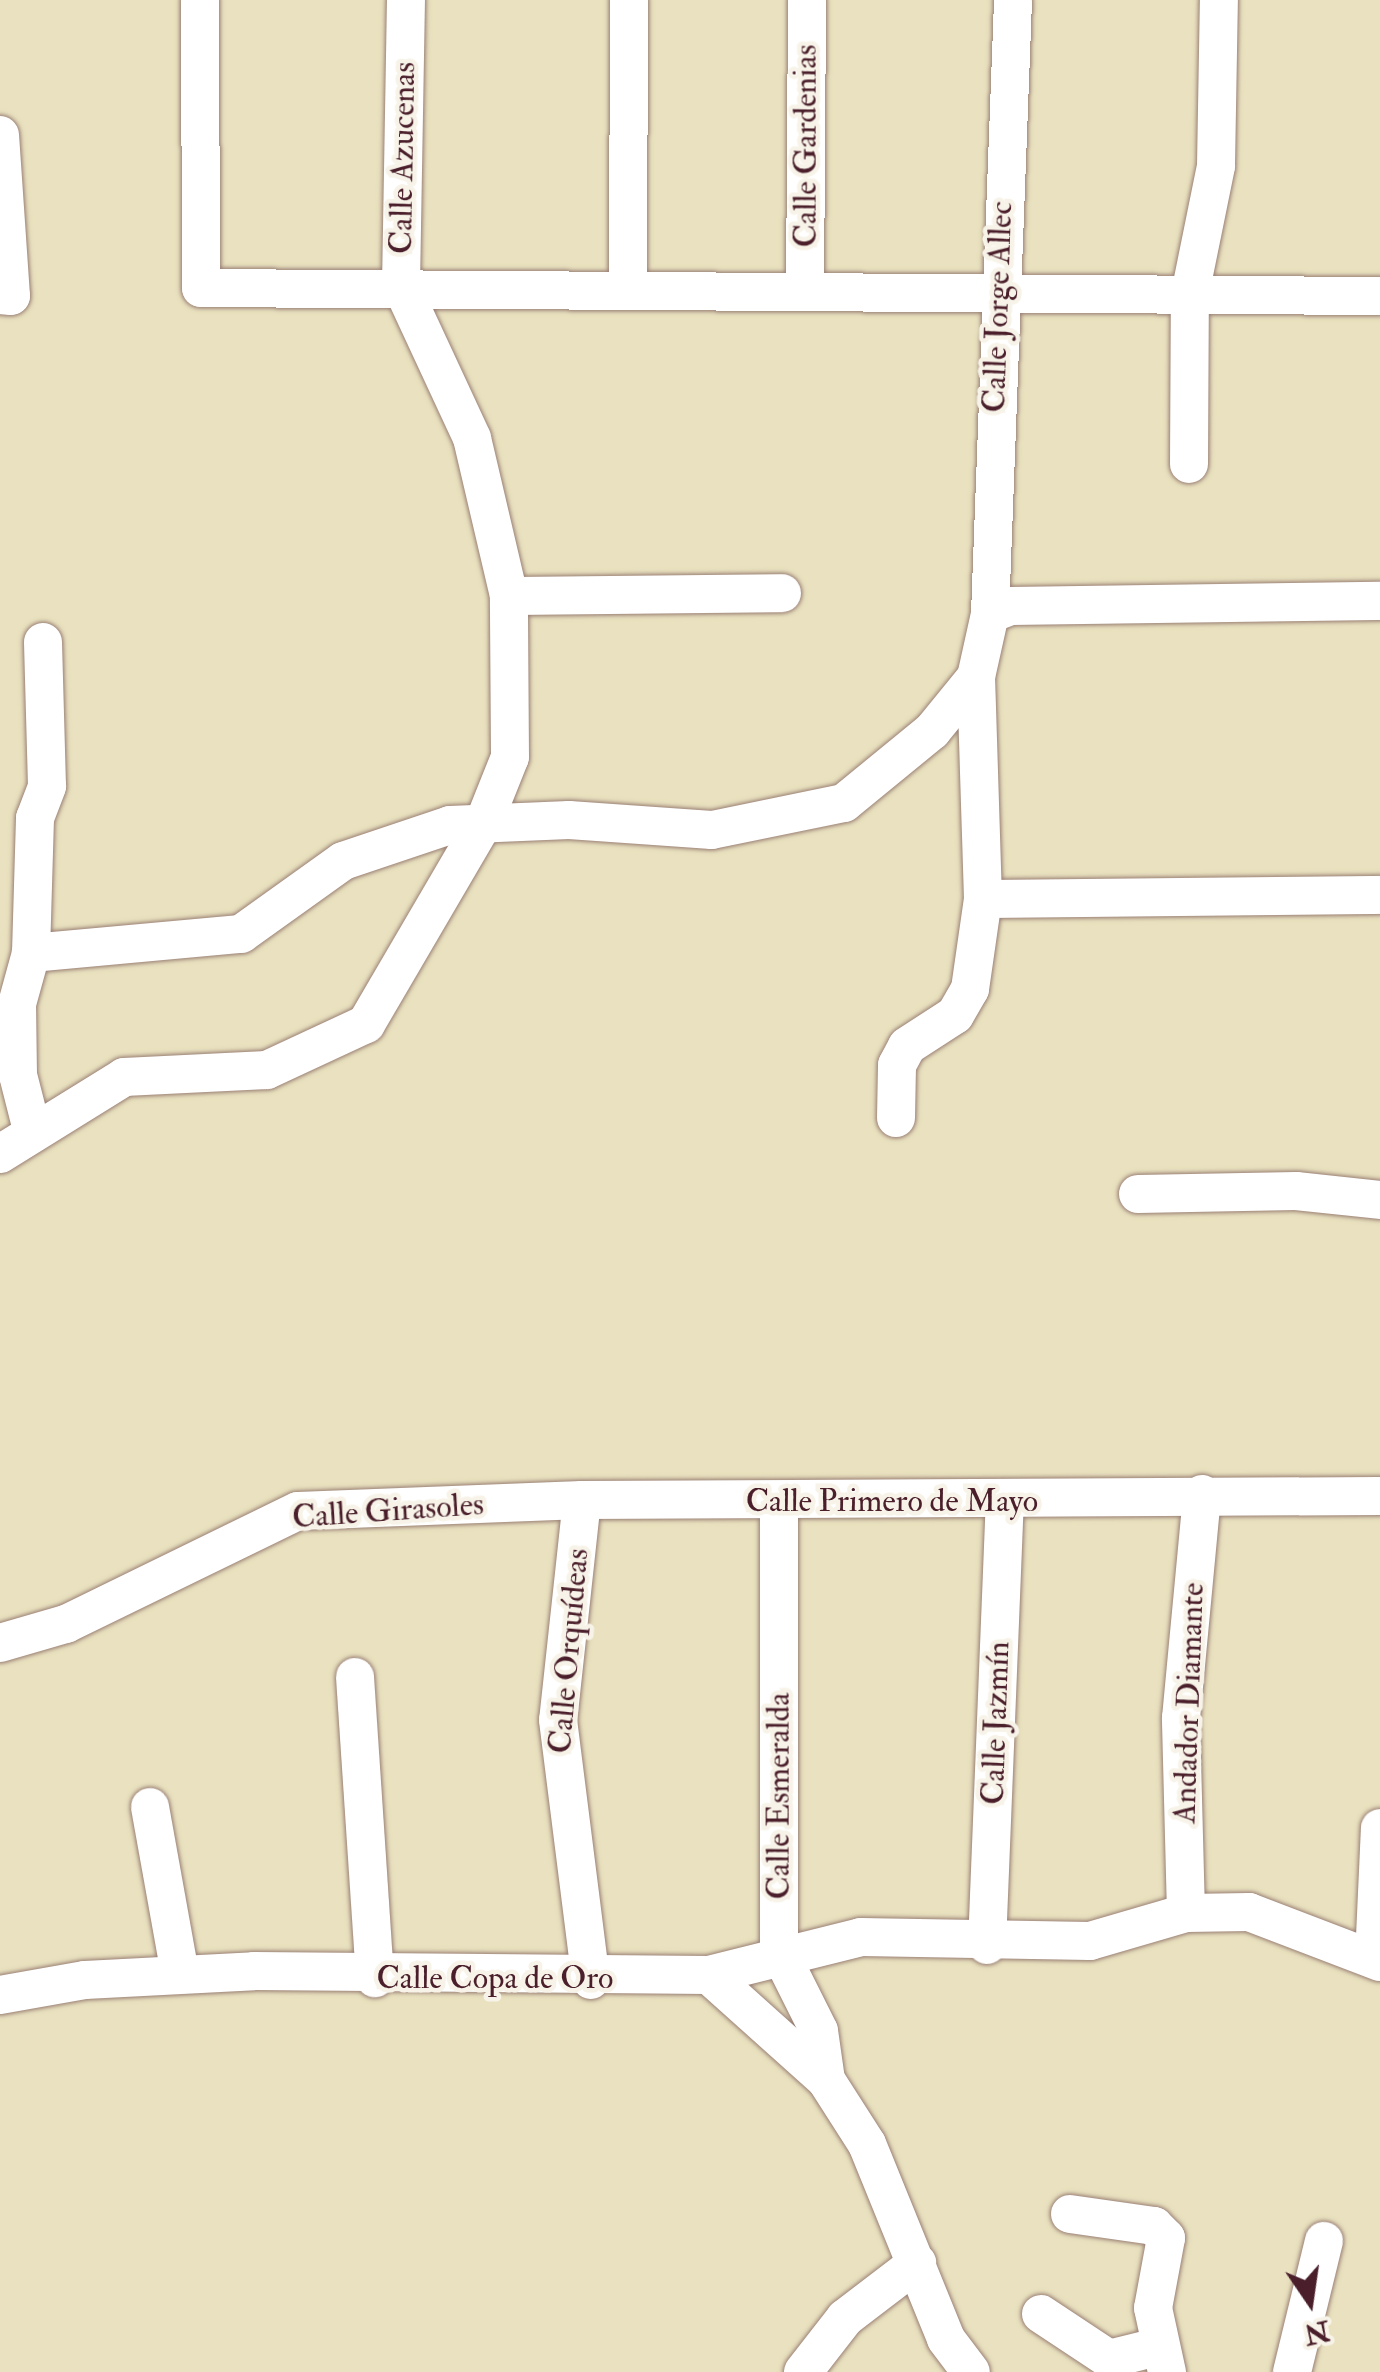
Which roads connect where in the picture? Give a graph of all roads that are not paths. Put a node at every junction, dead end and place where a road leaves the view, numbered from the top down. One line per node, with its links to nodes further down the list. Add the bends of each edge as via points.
1 (200, 0): 8 (street, via 202,288)
2 (406, 0): 8 (street, Calle Azucenas)
3 (629, 0): 9 (street)
4 (807, 0): 10 (street, Calle Gardenias)
5 (1013, 0): 12 (street, Calle Jorge Allec)
6 (1219, 0): 11 (street, via 1216,166)
7 (0, 136): 13 (street, via 10,296)
8 (401, 285): 9 (street); 17 (street, Calle Azucenas, via 472,438)
9 (628, 285): 10 (street)
10 (806, 292): 12 (street)
11 (1190, 294): 12 (street); 14 (street); 15 (street)
12 (995, 295): 19 (street, Calle Jorge Allec)
13 (0, 296)
14 (1380, 296)
15 (1189, 464)
16 (782, 593): 17 (street)
17 (509, 596): 22 (street, Calle Azucenas, via 510,757)
18 (1380, 600): 19 (street, via 1059,602)
19 (990, 614): 21 (street, Calle Jorge Allec)
20 (43, 642): 25 (street, via 48,750 35,818)
21 (976, 677): 22 (street, via 886,776 805,816 712,830); 24 (street)
22 (484, 822): 25 (street, via 343,861 241,934); 27 (street, Calle Azucenas, via 366,1024 267,1070 124,1077)
23 (1380, 895): 24 (street)
24 (983, 899): 26 (street, via 970,989 955,1015 907,1046 897,1064)
25 (30, 954): 27 (street, via 17,1004 18,1075)
26 (896, 1118)
27 (32, 1126): 28 (street, Calle Azucenas)
28 (0, 1154)
29 (1138, 1194): 30 (street, via 1296,1190)
30 (1380, 1200)
31 (1202, 1494): 32 (street, Calle Primero de Mayo); 34 (street, Calle Primero de Mayo); 40 (street, Andador Diamante, via 1181,1718)
32 (1380, 1496)
33 (582, 1500): 35 (street, Calle Primero de Mayo); 36 (street, Calle Girasoles, via 298,1512 151,1585); 47 (street, Calle Orquídeas, via 558,1720)
34 (1005, 1501): 35 (street, Calle Primero de Mayo); 41 (street, Calle Jazmín)
35 (779, 1502): 42 (street, Calle Esmeralda)
36 (0, 1644)
37 (355, 1677): 46 (street)
38 (150, 1807): 44 (street)
39 (1380, 1828): 43 (street)
40 (1186, 1913): 41 (street, Calle Copa de Oro, via 1090,1940); 43 (street, Calle Copa de Oro, via 1249,1912)
41 (987, 1944): 42 (street, Calle Copa de Oro, via 862,1937)
42 (779, 1950): 45 (street, Calle Copa de Oro); 49 (street, Calle Esmeralda, via 819,2031)
43 (1377, 1961)
44 (180, 1974): 46 (street, Calle Copa de Oro); 48 (street, Calle Copa de Oro)
45 (709, 1975): 47 (street, Calle Copa de Oro); 49 (street, Calle Esmeralda)
46 (375, 1978): 47 (street, Calle Copa de Oro)
47 (592, 1980)
48 (0, 1995)
49 (826, 2080): 52 (street, Calle Esmeralda, via 866,2144)
50 (1070, 2214): 54 (street, via 1154,2226 1166,2238 1152,2308)
51 (1324, 2241): 57 (street)
52 (917, 2264): 55 (street, via 844,2318); 56 (street, Calle Esmeralda, via 946,2339)
53 (1041, 2314): 54 (street, via 1109,2359)
54 (1162, 2359)
55 (804, 2372)
56 (971, 2372)
57 (1292, 2372)

